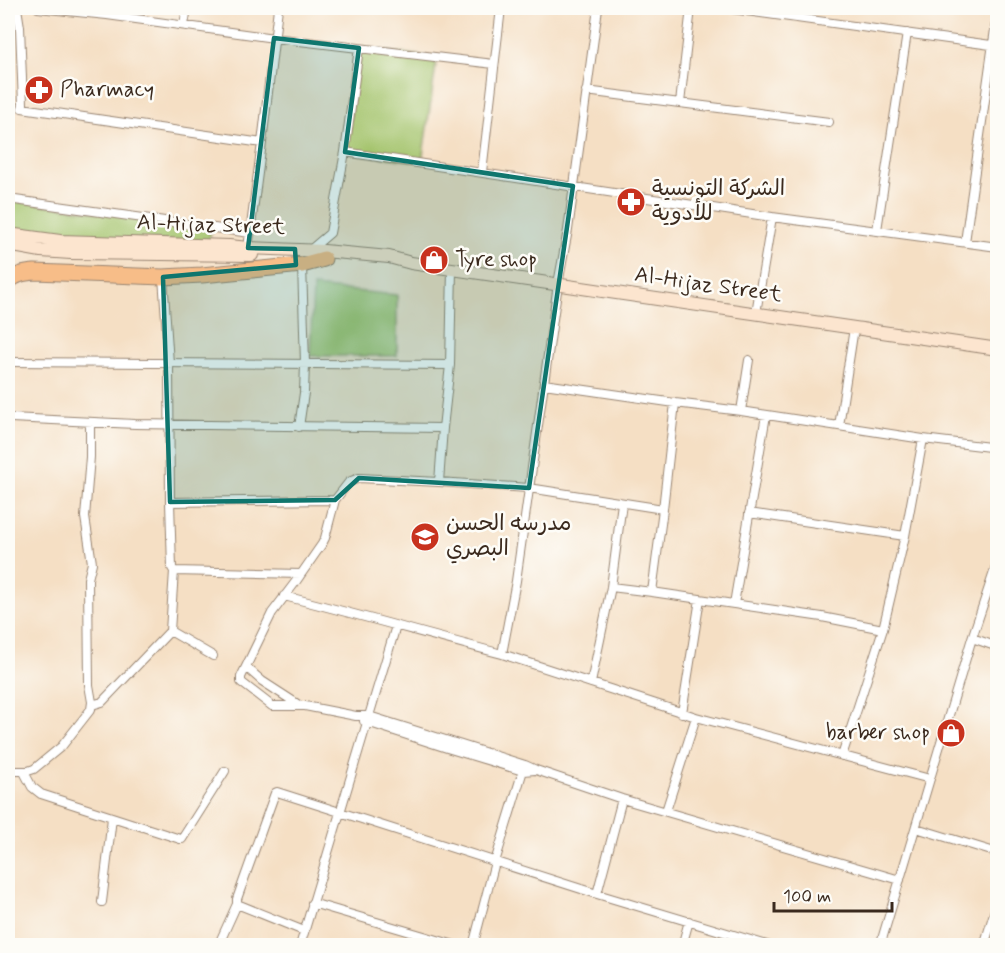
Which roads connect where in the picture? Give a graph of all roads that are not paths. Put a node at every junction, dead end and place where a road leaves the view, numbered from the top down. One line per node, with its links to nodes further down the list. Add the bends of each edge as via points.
1 (17, 8): 19 (street, via 22,108)
2 (38, 8): 10 (street)
3 (187, 8): 10 (street)
4 (278, 8): 12 (street)
5 (501, 8): 15 (street)
6 (598, 8): 16 (street)
7 (691, 8): 17 (street)
8 (725, 8): 11 (street)
9 (998, 8): 13 (street)
10 (184, 25): 12 (street)
11 (907, 33): 13 (street); 25 (street)
12 (274, 38): 14 (street); 19 (street)
13 (995, 45): 29 (street)
14 (359, 48): 15 (street); 20 (street)
15 (494, 64): 21 (street)
16 (586, 91): 17 (street); 22 (street)
17 (680, 103): 18 (street)
18 (829, 123)
19 (262, 143): 26 (street)
20 (345, 152): 21 (street); 33 (street, via 330,233)
21 (482, 172): 22 (street)
22 (573, 186): 24 (street); 40 (street)
23 (8, 199): 26 (street)
24 (772, 217): 25 (street); 41 (street)
25 (877, 230): 29 (street)
26 (250, 233): 32 (street)
27 (8, 234): 28 (main road, Al-Hijaz Street)
28 (21, 242): 30 (main road, Al-Hijaz Street); 32 (main road, Al-Hijaz Street); 34 (main road, Al-Hijaz Street, via 71,253)
29 (965, 242): 31 (street)
30 (8, 245)
31 (998, 247)
32 (248, 248): 33 (main road, Al-Hijaz Street)
33 (310, 250): 35 (main road, Al-Hijaz Street, via 389,257)
34 (324, 259): 35 (main road, Al-Hijaz Street); 36 (highway)
35 (411, 263): 37 (main road, Al-Hijaz Street)
36 (302, 264): 38 (highway); 47 (street)
37 (452, 269): 40 (main road, Al-Hijaz Street); 48 (street)
38 (164, 277): 39 (highway, via 36,272 21,274); 46 (street)
39 (8, 283)
40 (558, 284): 41 (main road, Al-Hijaz Street); 49 (street)
41 (756, 313): 42 (main road, Al-Hijaz Street)
42 (854, 328): 43 (main road, Al-Hijaz Street); 56 (street)
43 (998, 349)
44 (749, 360): 51 (street)
45 (9, 362): 46 (street)
46 (169, 363): 47 (street); 55 (street)
47 (305, 364): 48 (street); 57 (street)
48 (450, 365): 58 (street)
49 (544, 384): 50 (street); 62 (street)
50 (675, 403): 51 (street); 66 (street)
51 (741, 411): 52 (street)
52 (766, 416): 56 (street); 67 (street)
53 (11, 418): 54 (street)
54 (90, 422): 55 (street); 86 (street, via 85,517 92,563 88,579)
55 (170, 424): 57 (street); 64 (street)
56 (839, 426): 59 (street)
57 (299, 427): 58 (street)
58 (442, 428): 61 (street)
59 (923, 439): 60 (street); 68 (street)
60 (998, 448)
61 (439, 482): 62 (street); 63 (street, via 358,478 349,482)
62 (529, 488): 65 (street); 82 (street)
63 (334, 500): 64 (street); 71 (street, via 325,538)
64 (170, 502): 70 (street)
65 (622, 503): 66 (street); 72 (street)
66 (663, 509): 73 (street)
67 (749, 513): 68 (street); 76 (street)
68 (905, 536): 78 (street)
69 (998, 560): 80 (street)
70 (174, 571): 71 (street); 79 (street)
71 (301, 574): 74 (street)
72 (611, 587): 73 (street); 85 (street)
73 (652, 592): 75 (street)
74 (284, 596): 77 (street); 84 (street)
75 (700, 599): 76 (street); 90 (street)
76 (734, 604): 78 (street)
77 (396, 626): 82 (street); 92 (street)
78 (883, 629): 93 (street)
79 (170, 631): 83 (street); 87 (street)
80 (972, 638): 81 (street); 98 (street)
81 (998, 647)
82 (502, 654): 85 (street)
83 (213, 656)
84 (246, 666): 89 (street); 89 (street, via 241,682 272,706)
85 (591, 682): 90 (street)
86 (89, 689): 87 (street); 88 (street)
87 (102, 702): 88 (street)
88 (92, 705): 97 (street, via 62,746 34,769)
89 (299, 706): 92 (street)
90 (682, 712): 91 (street)
91 (696, 717): 93 (street); 100 (street)
92 (368, 719): 94 (street); 101 (street)
93 (842, 756): 98 (street)
94 (524, 768): 99 (street); 105 (street)
95 (8, 771): 97 (street)
96 (225, 771): 102 (street, via 182,838)
97 (24, 772): 102 (street, via 41,794)
98 (930, 779): 103 (street)
99 (622, 799): 100 (street); 107 (street)
100 (666, 811): 106 (street)
101 (341, 812): 105 (street); 110 (street); 111 (street, via 276,792)
102 (112, 818): 109 (street)
103 (916, 828): 104 (street); 106 (street)
104 (998, 853)
105 (495, 862): 107 (street); 118 (street)
106 (900, 880): 121 (street)
107 (597, 894): 112 (street)
108 (998, 900): 113 (street)
109 (102, 902)
110 (312, 903): 114 (street); 117 (street)
111 (237, 904): 114 (street); 115 (street)
112 (689, 921): 119 (street); 120 (street)
113 (994, 924): 122 (street)
114 (304, 931): 116 (street)
115 (218, 945)
116 (300, 945)
117 (458, 945)
118 (473, 945)
119 (682, 945)
120 (770, 945)
121 (880, 945)
122 (984, 945)

